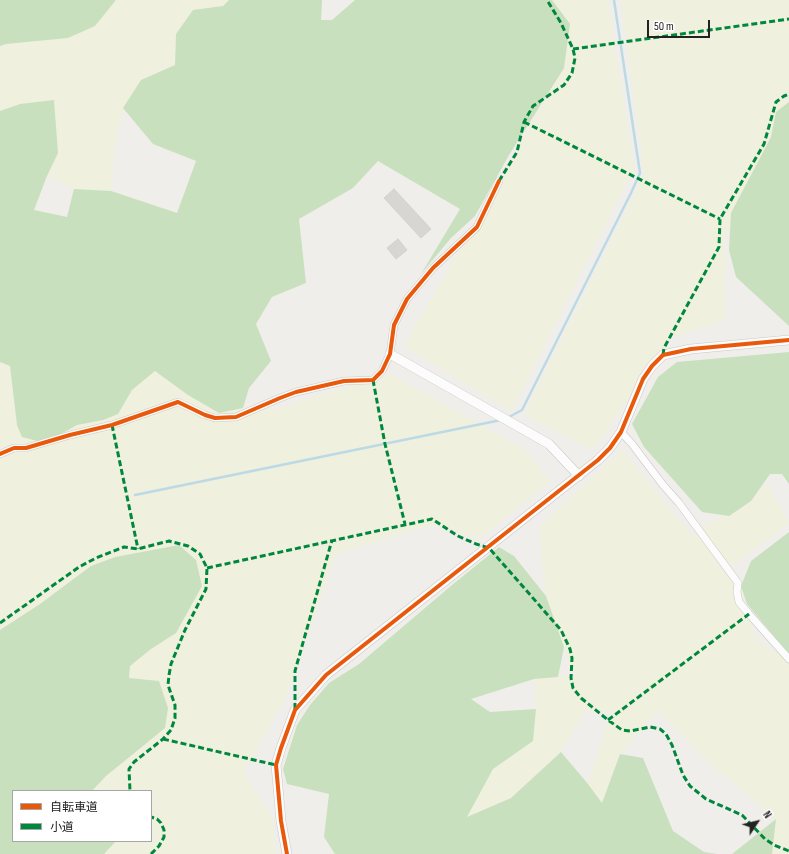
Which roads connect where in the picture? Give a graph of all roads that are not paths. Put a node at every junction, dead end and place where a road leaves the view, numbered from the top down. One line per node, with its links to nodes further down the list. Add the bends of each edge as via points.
1 (500, 181): 3 (street, via 477,227 433,268 407,299 394,325)
2 (789, 340): 4 (street, via 692,349 663,355 643,379)
3 (390, 354): 5 (street, via 382,371 373,380 344,382 296,392 236,417 206,416 178,402 112,425 26,448 14,448); 6 (street, via 549,444)
4 (621, 432): 6 (street, via 610,448); 7 (street, via 679,503 738,583 739,602)
5 (0, 454)
6 (579, 476): 8 (street, via 326,675 295,710 276,765)
7 (789, 659)
8 (287, 854)

